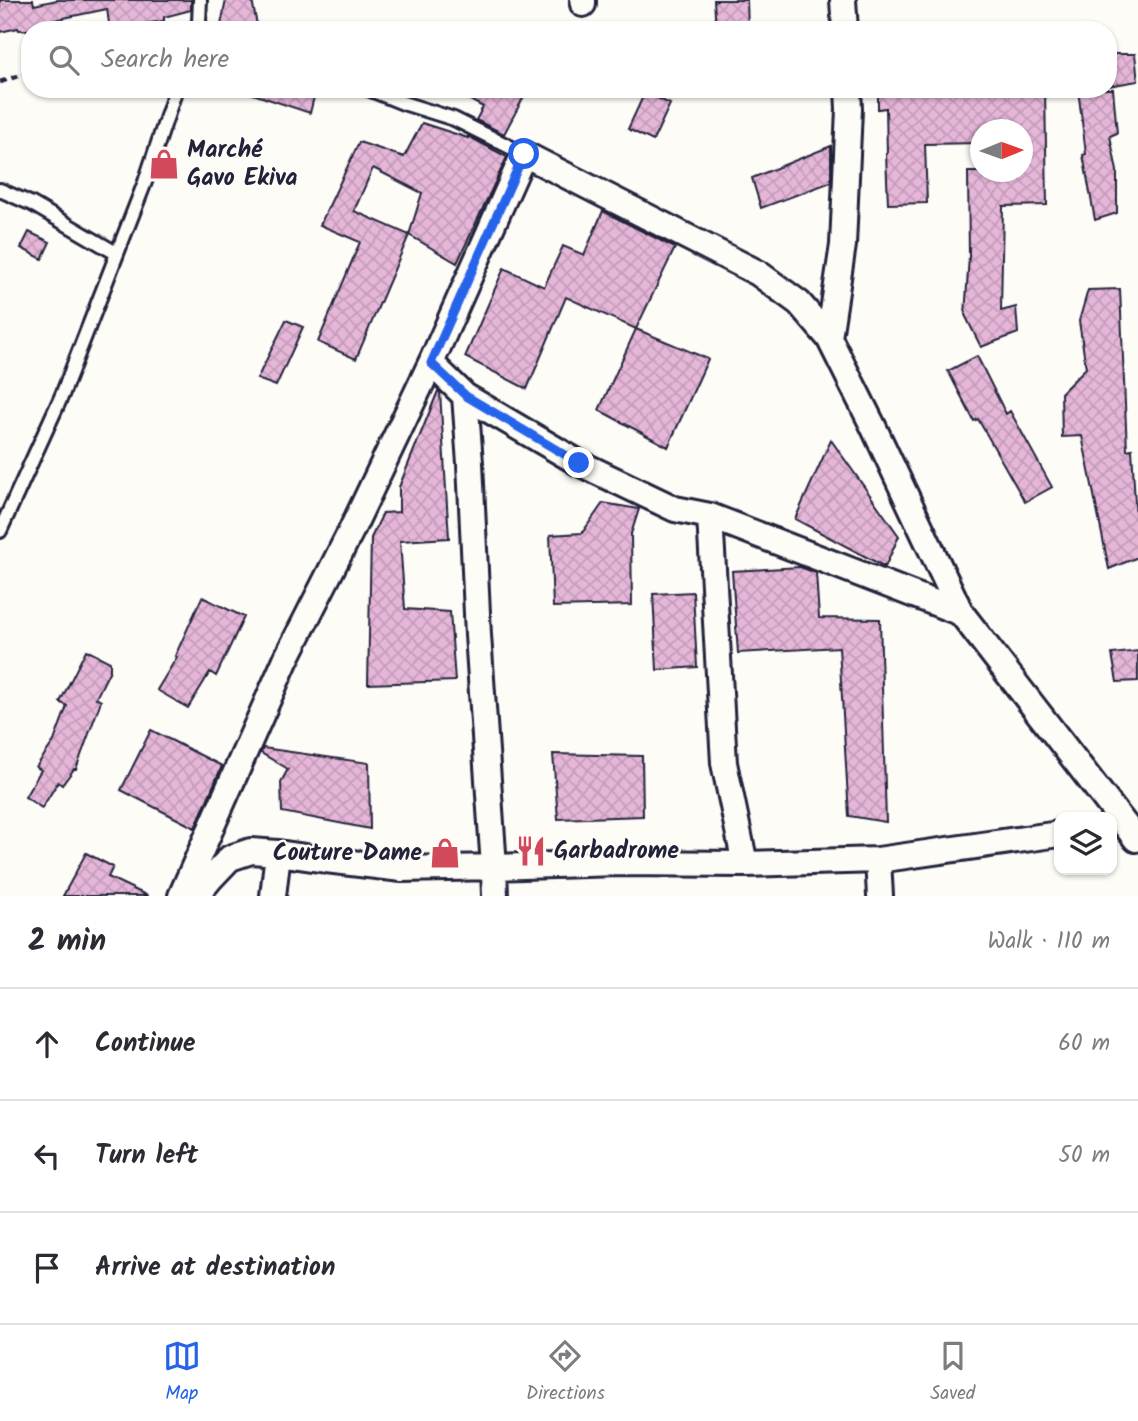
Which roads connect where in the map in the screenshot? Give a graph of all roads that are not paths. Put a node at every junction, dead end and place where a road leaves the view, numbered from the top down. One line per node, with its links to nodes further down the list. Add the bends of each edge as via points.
1 (200, 0): 3 (lane)
2 (843, 0): 4 (street)
3 (199, 21)
4 (844, 21)
5 (173, 98): 10 (lane)
6 (390, 98): 8 (lane, via 454,119)
7 (848, 98): 11 (street, via 843,245)
8 (524, 154): 11 (street, via 758,273 799,303); 12 (street)
9 (0, 190): 10 (lane)
10 (116, 253): 15 (lane, via 62,395)
11 (829, 338): 16 (street)
12 (431, 363): 13 (street); 23 (street, via 286,659)
13 (466, 396): 14 (street, via 579,463 675,509); 22 (street)
14 (710, 516): 16 (street); 21 (street, via 724,763)
15 (0, 531)
16 (961, 612): 18 (street)
17 (1054, 835): 20 (street)
18 (1128, 837)
19 (278, 853): 22 (street, via 402,869); 24 (street, via 251,851 230,858); 25 (street)
20 (878, 860): 21 (street); 27 (street)
21 (745, 864): 22 (street)
22 (494, 867): 26 (street)
23 (181, 896)
24 (196, 896)
25 (273, 896)
26 (495, 896)
27 (880, 896)

